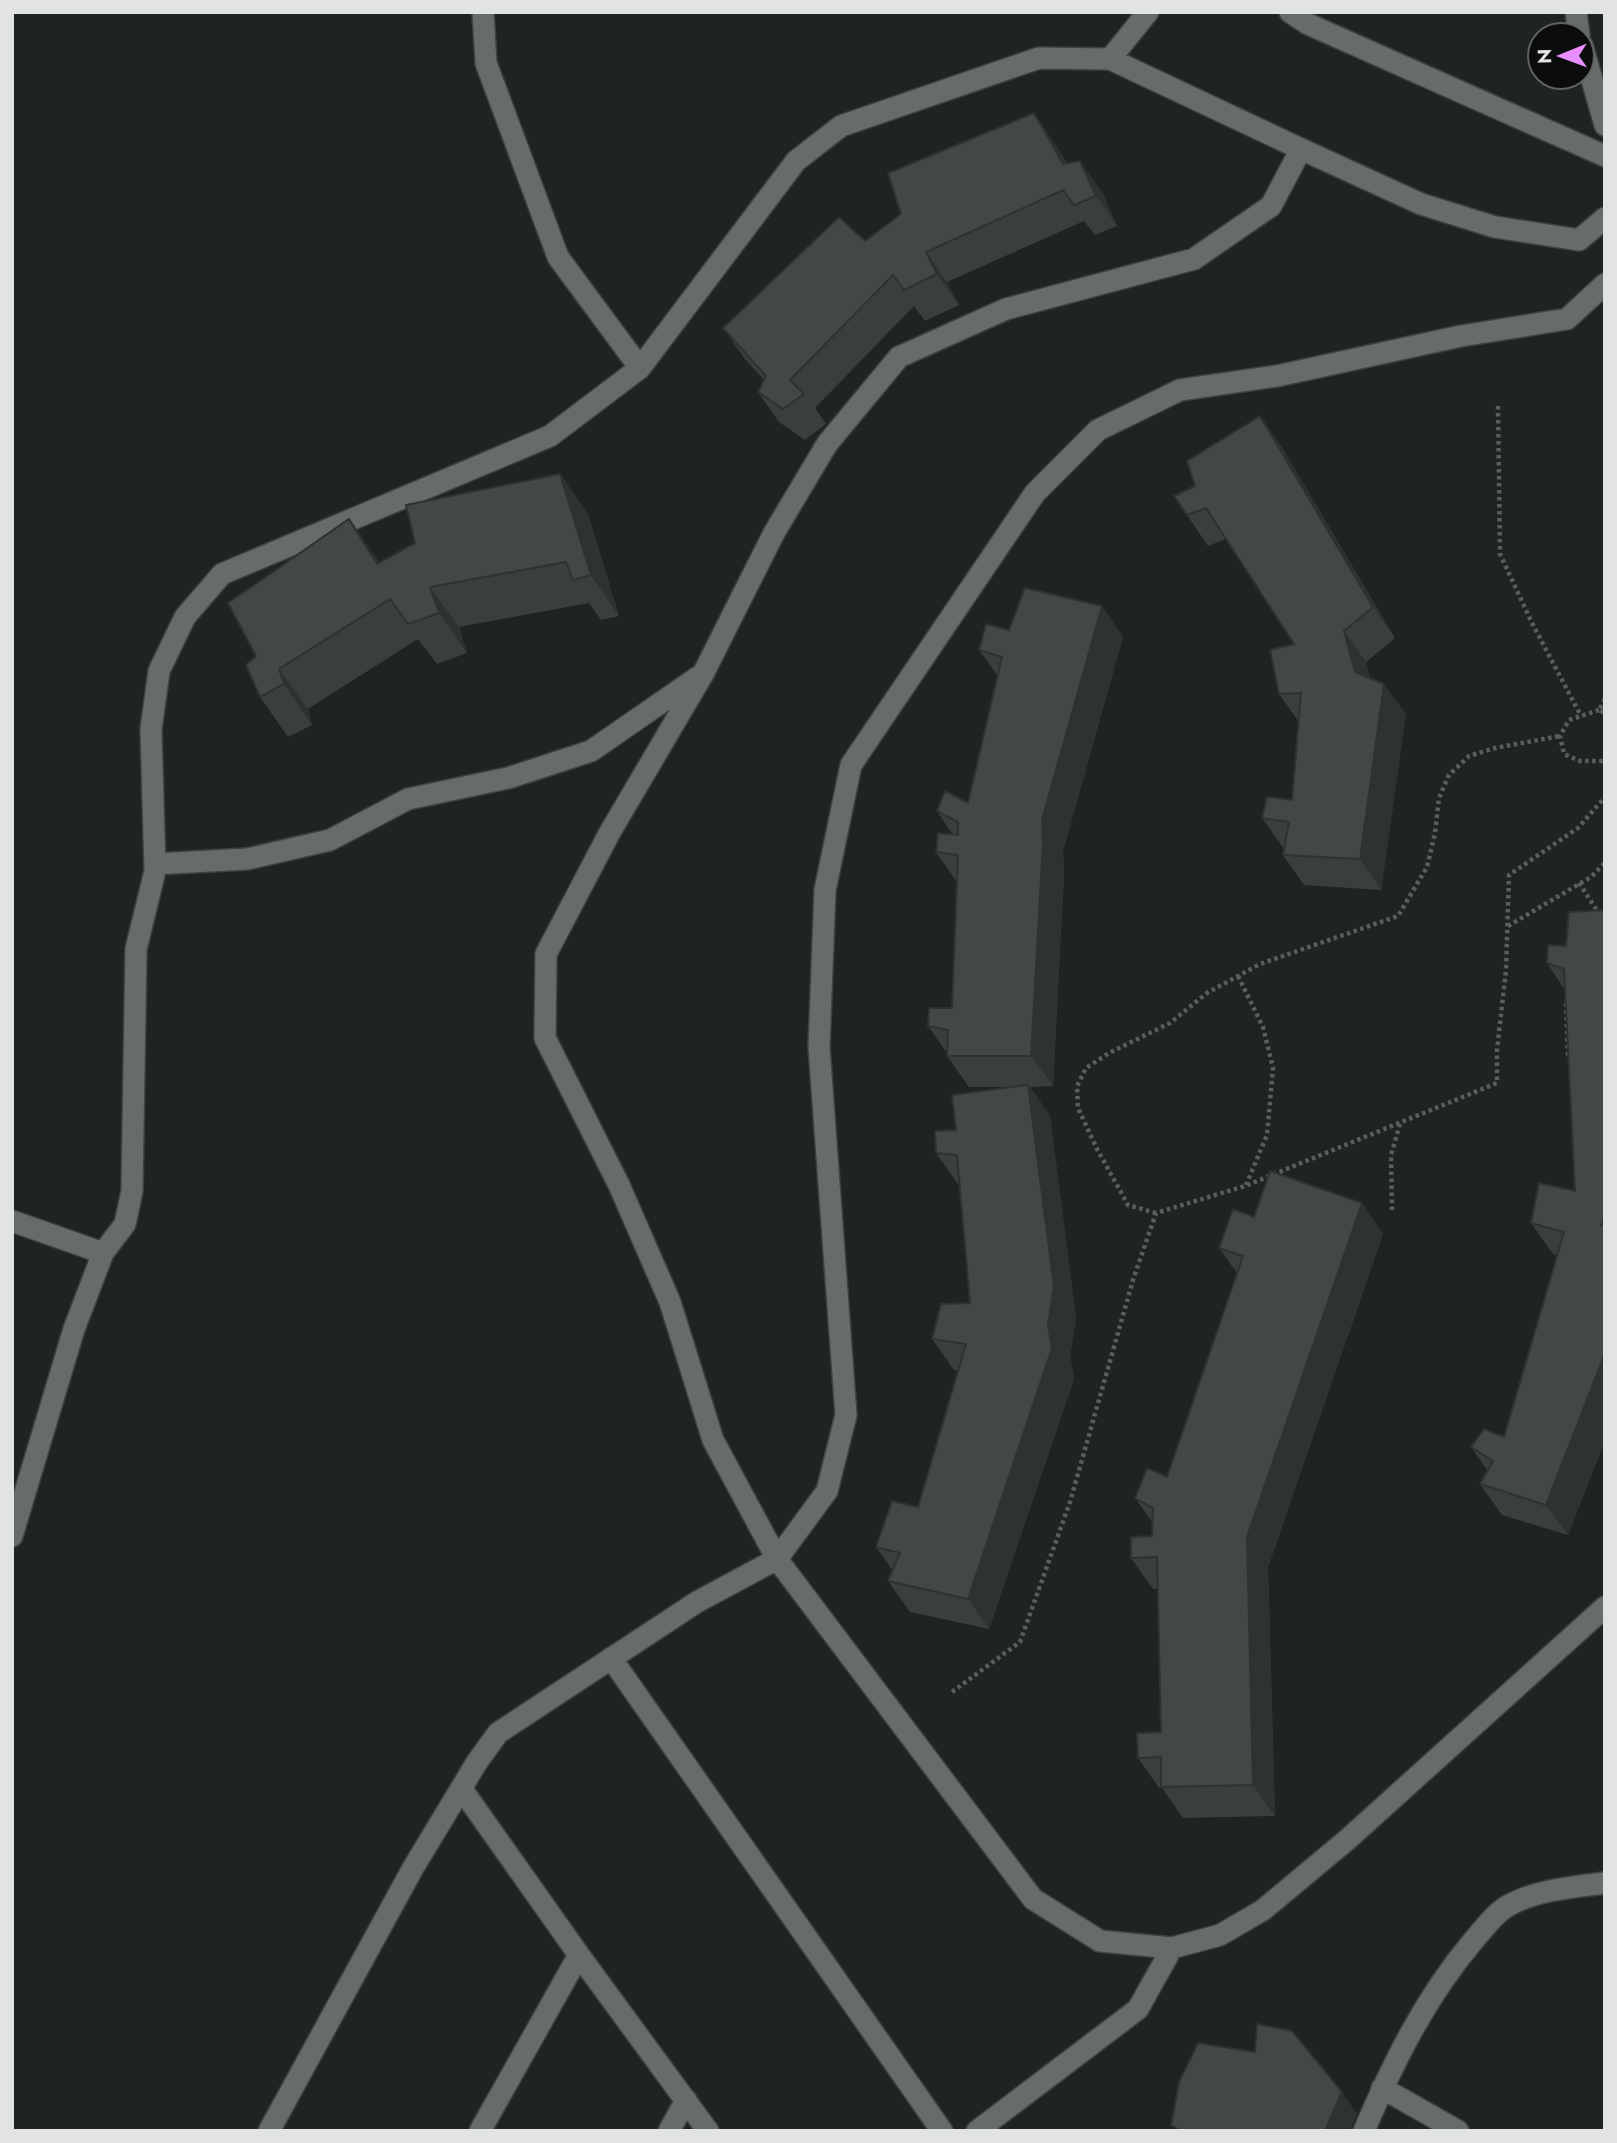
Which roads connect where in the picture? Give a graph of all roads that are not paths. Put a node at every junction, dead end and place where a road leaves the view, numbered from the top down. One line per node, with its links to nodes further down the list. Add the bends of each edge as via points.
1 (483, 12): 11 (street, via 486,63 558,257)
2 (1148, 12): 4 (street)
3 (1290, 12): 8 (street)
4 (1110, 59): 7 (street); 11 (street, via 1039,58 841,126 796,161)
5 (1595, 91): 6 (street)
6 (1605, 125)
7 (1301, 149): 9 (street, via 1421,204 1495,227 1578,240); 12 (street, via 1271,206 1194,259 1006,309 900,357 827,444 774,533)
8 (1605, 156)
9 (1605, 218)
10 (1605, 284): 17 (street, via 1567,319 1461,336 1277,376 1181,390 1098,430 1035,493 851,765 825,890 819,1047 846,1415 827,1491)
11 (640, 368): 13 (street, via 550,436 222,575 185,617 159,671 151,729)
12 (703, 674): 13 (street, via 591,751 508,778 408,799 330,841 247,859); 17 (street, via 610,832 546,954 545,1038 619,1185 670,1302 713,1440)
13 (155, 864): 15 (street, via 136,949 132,1191 125,1224)
14 (12, 1221): 15 (street)
15 (103, 1253): 16 (street, via 74,1329)
16 (12, 1536)
17 (776, 1559): 19 (street, via 697,1602); 22 (street, via 1032,1899 1100,1941)
18 (1605, 1607): 22 (street, via 1264,1910 1220,1935)
19 (611, 1658): 20 (street, via 498,1733); 30 (street)
20 (461, 1788): 23 (street); 26 (street)
21 (1605, 1883): 24 (street, via 1530,1898 1506,1907 1486,1925 1421,2011)
22 (1172, 1948): 31 (street, via 1138,2009)
23 (579, 1955): 25 (street); 27 (street)
24 (1382, 2088): 32 (street); 33 (street)
25 (686, 2100): 28 (street); 29 (street)
26 (270, 2131)
27 (480, 2131)
28 (669, 2131)
29 (708, 2131)
30 (942, 2131)
31 (977, 2131)
32 (1364, 2131)
33 (1458, 2131)

